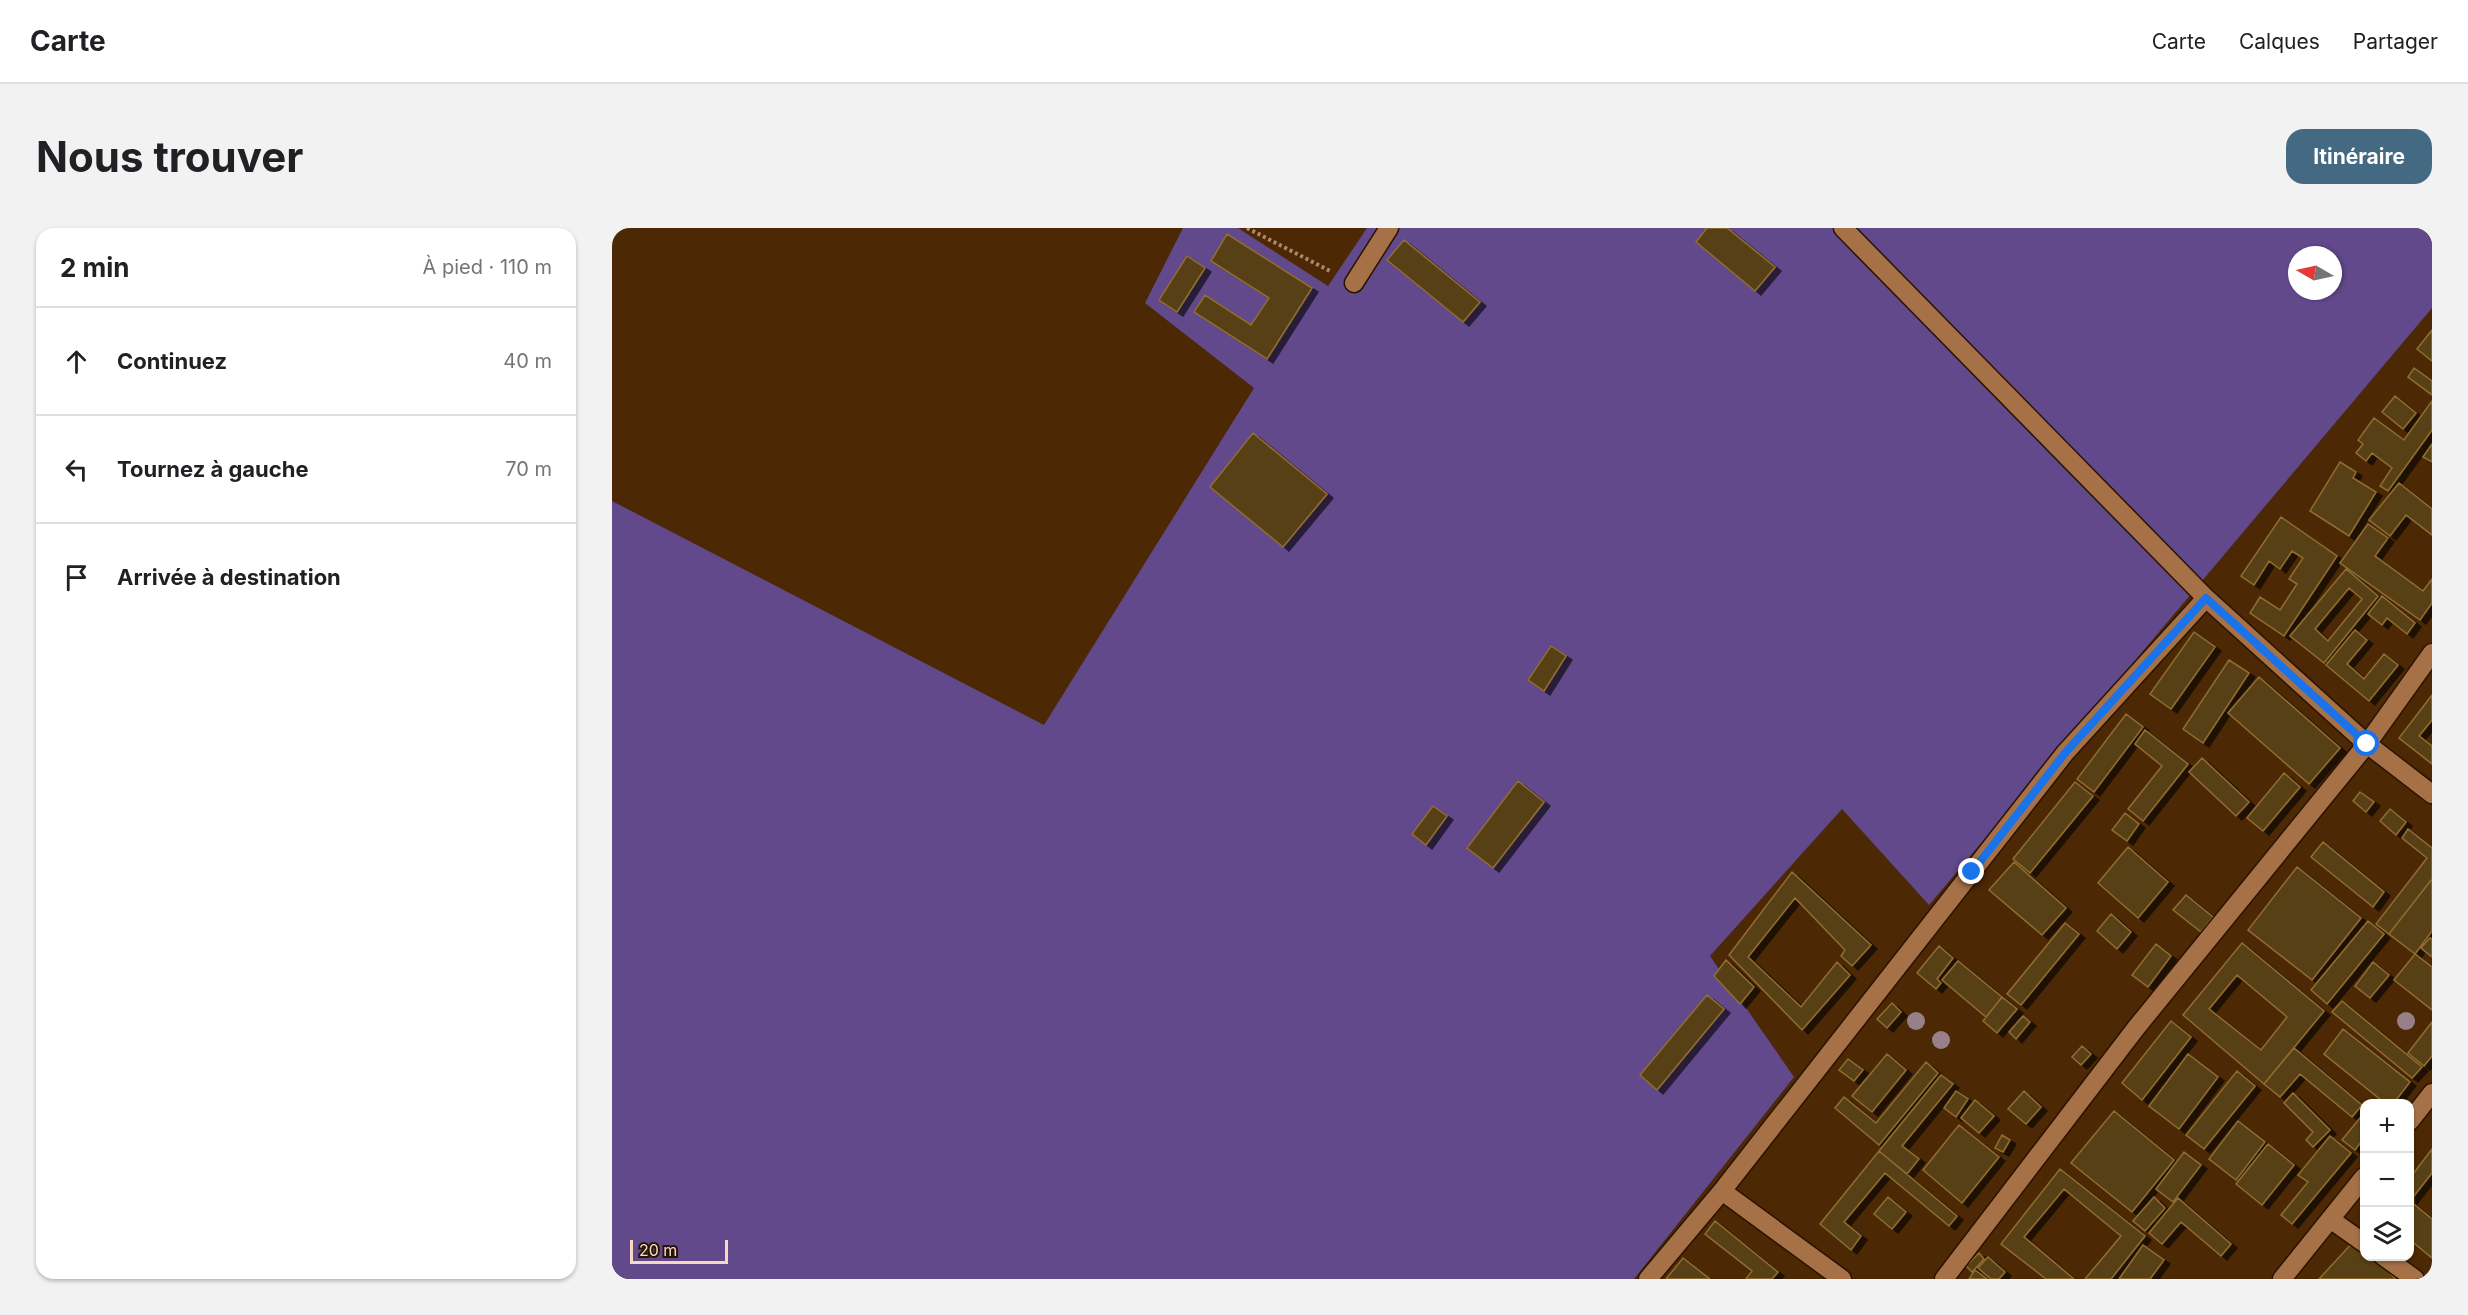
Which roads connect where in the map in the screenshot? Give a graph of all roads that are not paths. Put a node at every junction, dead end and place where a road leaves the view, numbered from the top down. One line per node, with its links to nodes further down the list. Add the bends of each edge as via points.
1 (1389, 228): 3 (street)
2 (1843, 228): 4 (street)
3 (1354, 283)
4 (2206, 598): 6 (street); 11 (street, via 2065,753)
5 (2432, 653): 6 (street)
6 (2367, 744): 7 (street); 17 (street, via 2136,1028)
7 (2432, 795)
8 (2432, 1093): 9 (street)
9 (2414, 1115)
10 (2360, 1182): 12 (street)
11 (1722, 1191): 15 (street); 16 (street)
12 (2330, 1219): 13 (street); 18 (street)
13 (2360, 1240)
14 (2389, 1261): 19 (street)
15 (1648, 1279)
16 (1842, 1279)
17 (1944, 1279)
18 (2282, 1279)
19 (2415, 1279)

